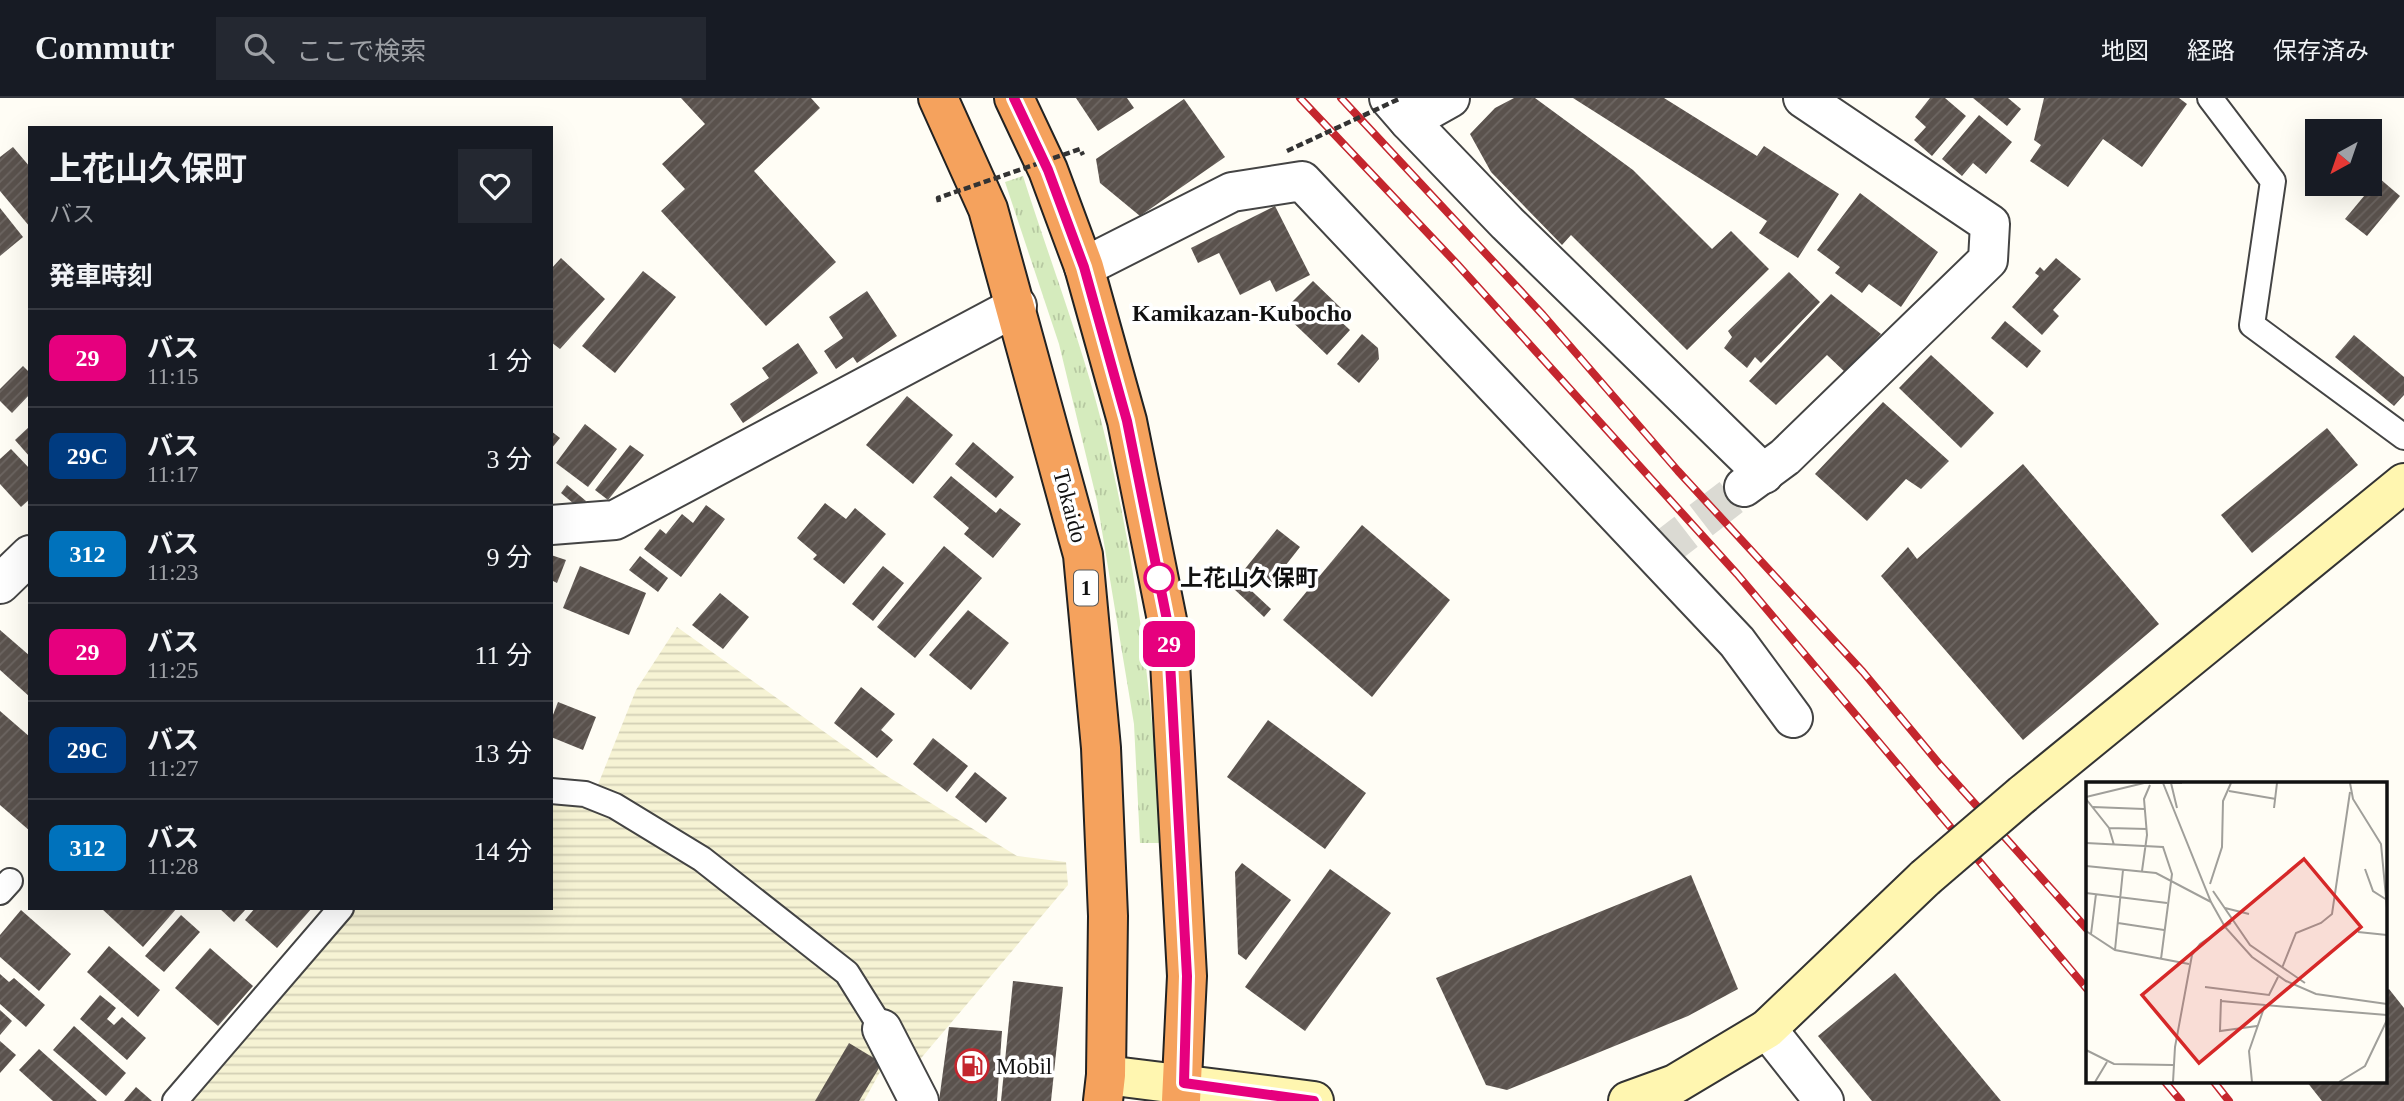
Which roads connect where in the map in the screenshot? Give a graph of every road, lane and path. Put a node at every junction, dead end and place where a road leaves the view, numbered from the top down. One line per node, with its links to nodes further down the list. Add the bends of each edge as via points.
1 (938, 98): 11 (highway, Tokaido / 1, via 988,209)
2 (1014, 98): 10 (highway, via 1048,170)
3 (1450, 98): 6 (street)
4 (1802, 98): 6 (street, via 1990,224 1988,261 1754,480)
5 (2210, 98): 12 (lane, via 2273,181 2252,325)
6 (1400, 106): 7 (path, bridge)
7 (1287, 151)
8 (1083, 155): 9 (path, bridge, via 1080,149 938,198)
9 (939, 202)
10 (1084, 267): 17 (street, via 1232,192 1302,181 1737,642); 23 (highway, via 1127,421 1168,625 1187,976)
11 (1017, 306): 14 (street, via 615,520); 22 (highway, Tokaido / 1, via 1083,555 1101,748 1108,916)
12 (2404, 437)
13 (2404, 483): 21 (street, bridge, via 2023,794 1925,878)
14 (553, 525)
15 (28, 557): 16 (street)
16 (0, 584)
17 (1793, 718)
18 (553, 791): 20 (lane, via 585,794 615,806 702,859 847,973)
19 (339, 910): 24 (lane)
20 (882, 1029): 25 (street)
21 (1767, 1029): 27 (street, via 1675,1084); 28 (street)
22 (1104, 1088): 23 (street)
23 (1183, 1092): 26 (street)
24 (175, 1101)
25 (919, 1101)
26 (1314, 1101)
27 (1628, 1101)
28 (1824, 1101)

